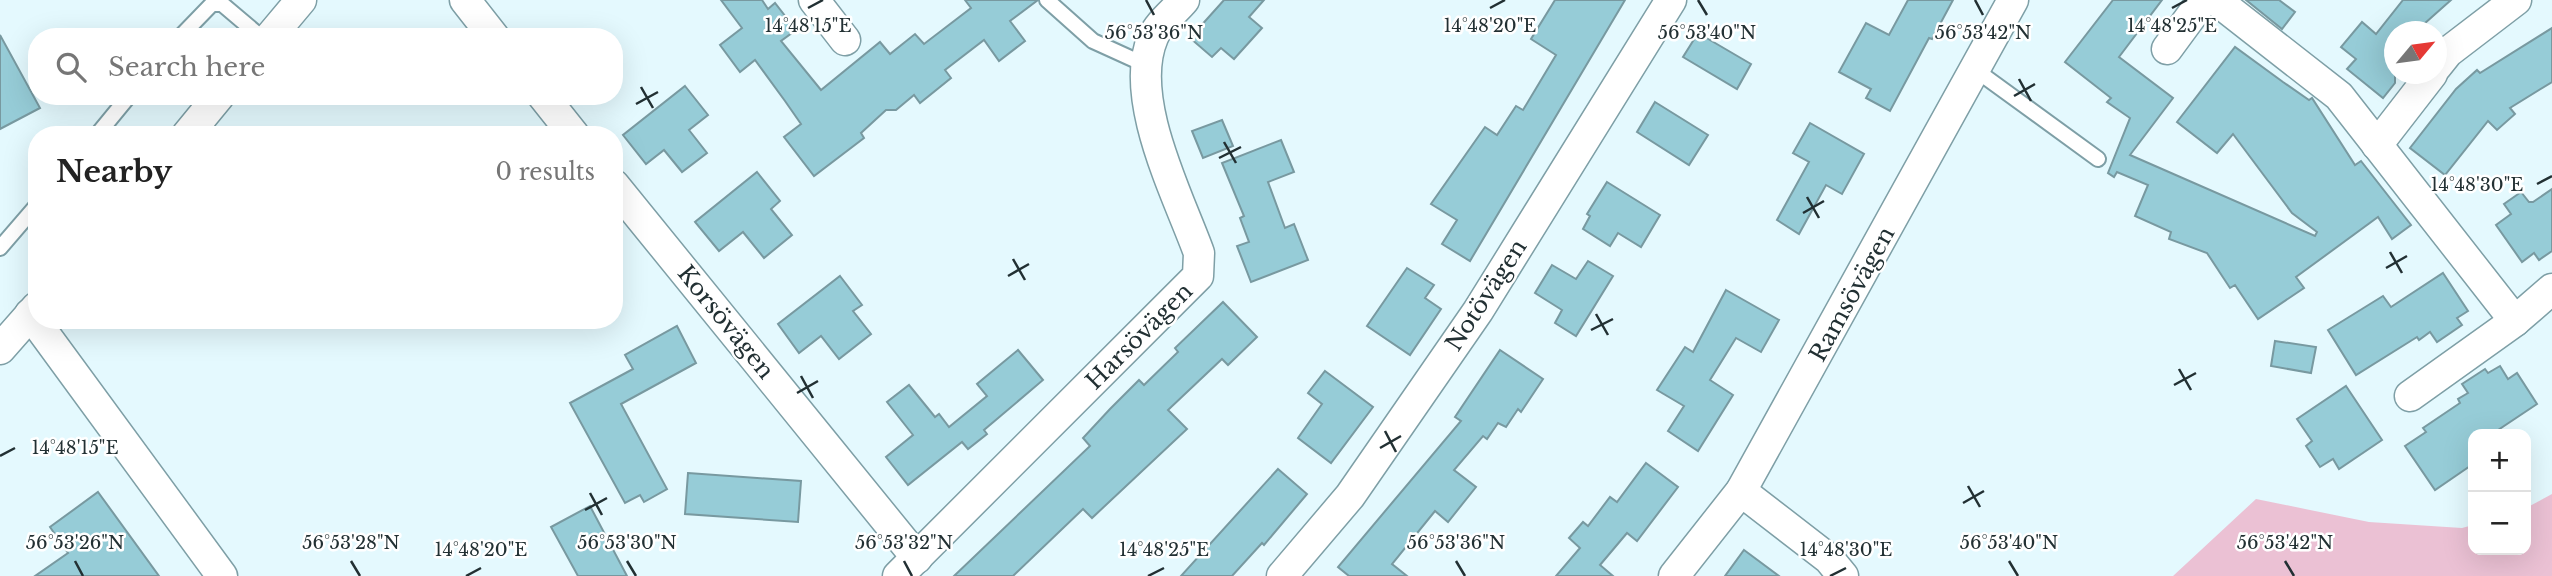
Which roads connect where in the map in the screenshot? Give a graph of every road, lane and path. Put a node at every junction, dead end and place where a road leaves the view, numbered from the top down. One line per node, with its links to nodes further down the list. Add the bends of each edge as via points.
1 (301, 0): 13 (street)
2 (464, 0): 14 (street)
3 (814, 0): 15 (street)
4 (1047, 0): 18 (lane, via 1093,41)
5 (1184, 0): 18 (street, Harsövägen, via 1153,36)
6 (1671, 0): 41 (street, Notövägen, via 1478,311 1350,496)
7 (2013, 0): 19 (street, Ramsövägen)
8 (2203, 0): 16 (street)
9 (2216, 0): 27 (street, via 2339,96)
10 (2516, 0): 17 (street)
11 (189, 28): 12 (lane, via 212,4 222,4)
12 (250, 28)
13 (278, 28)
14 (487, 28)
15 (845, 40)
16 (2167, 49)
17 (2447, 53)
18 (1148, 66): 39 (street, Harsövägen, via 1147,113 1199,253 1198,276)
19 (1973, 68): 28 (lane); 38 (street, Ramsövägen)
20 (2424, 84): 27 (street)
21 (122, 105): 24 (lane)
22 (212, 105): 25 (street)
23 (550, 105): 26 (street)
24 (104, 126)
25 (194, 126)
26 (567, 126)
27 (2377, 145): 34 (street)
28 (2098, 159)
29 (623, 197): 39 (street, Korsövägen)
30 (28, 215): 31 (lane)
31 (0, 248)
32 (2552, 289): 34 (street)
33 (28, 317): 36 (street)
34 (2515, 321): 37 (street)
35 (46, 329): 40 (street)
36 (0, 349)
37 (2410, 396)
38 (1741, 491): 42 (street, Ramsövägen); 43 (street, via 1829,559)
39 (907, 567)
40 (222, 576)
41 (1282, 576)
42 (1674, 576)
43 (1843, 576)

